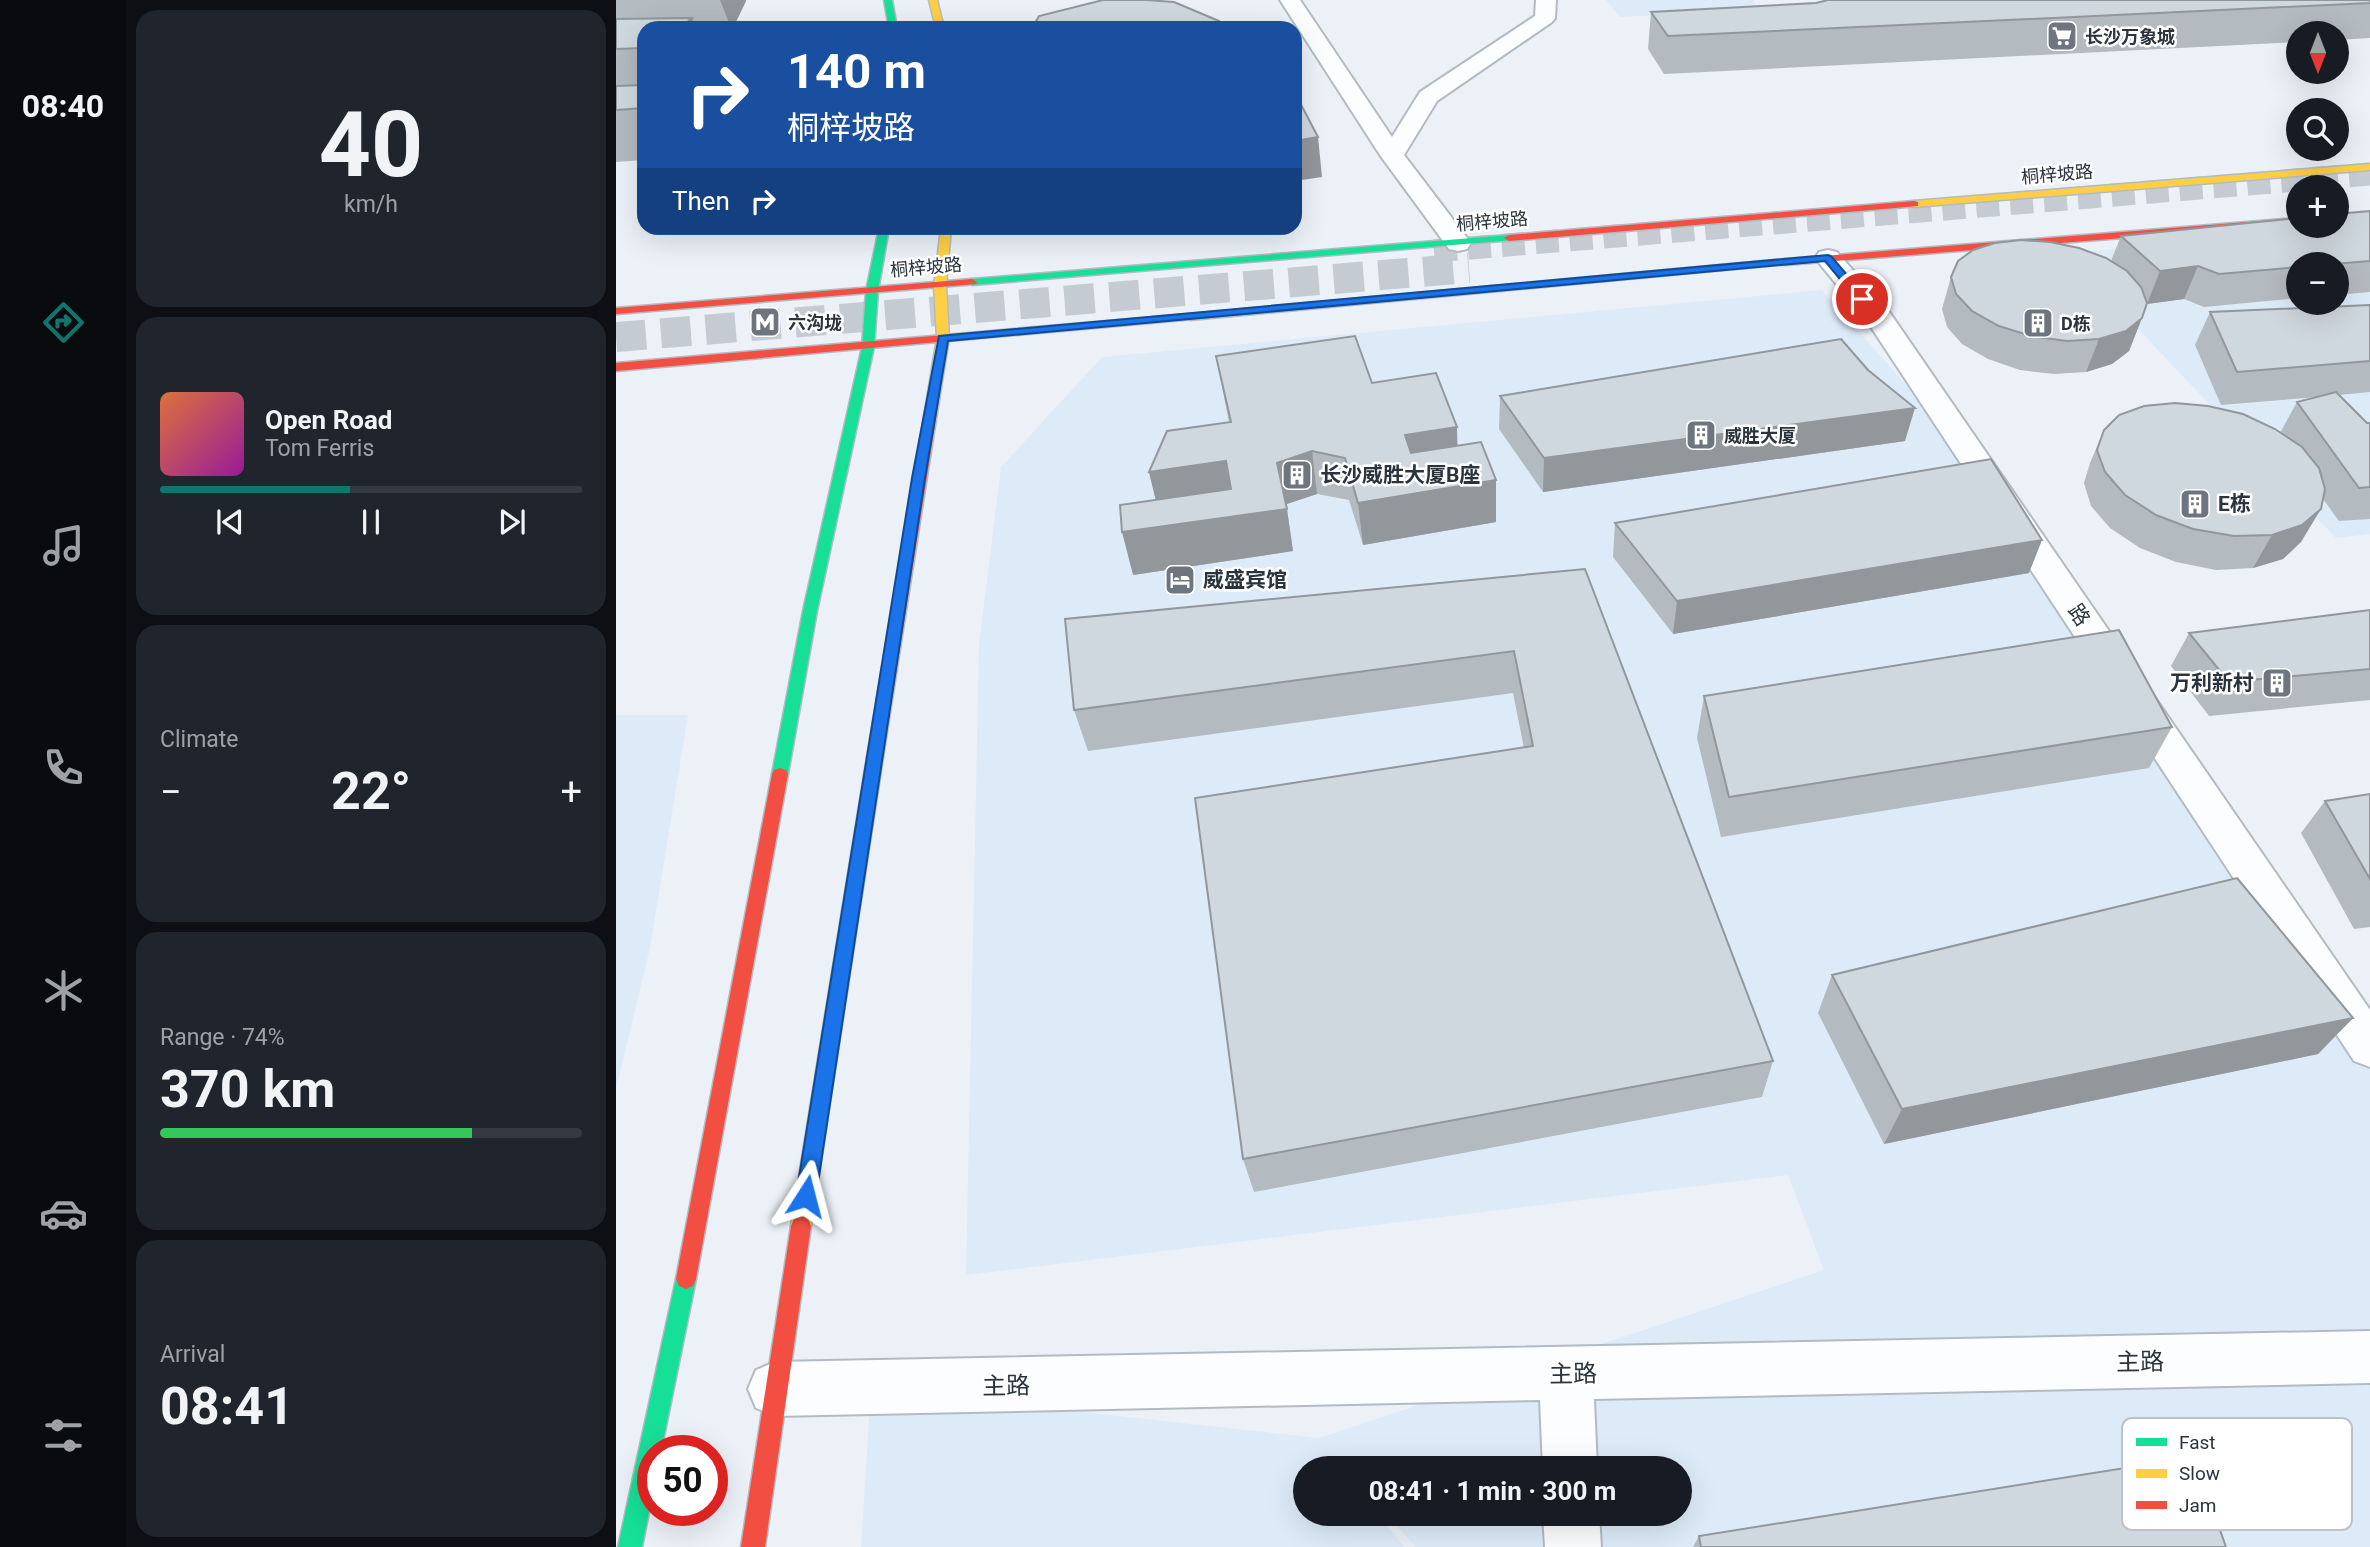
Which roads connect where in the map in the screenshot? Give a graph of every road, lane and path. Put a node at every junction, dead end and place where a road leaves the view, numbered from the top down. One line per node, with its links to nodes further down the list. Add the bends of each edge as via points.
1 (888, 0): 5 (main road)
2 (933, 0): 6 (main road)
3 (1290, 0): 7 (street)
4 (1546, 0): 7 (street, via 1545,18 1428,97)
5 (892, 21)
6 (938, 21)
7 (1392, 155): 12 (street)
8 (2370, 167): 12 (main road, 桐梓坡路)
9 (2286, 221): 13 (main road)
10 (883, 235): 15 (main road)
11 (945, 235): 14 (main road)
12 (1458, 243): 14 (main road, 桐梓坡路)
13 (1828, 258): 18 (main road); 21 (street, 路, via 1880,319)
14 (940, 286): 15 (main road, 桐梓坡路); 18 (main road)
15 (872, 291): 16 (main road); 17 (main road, 桐梓坡路); 19 (main road)
16 (616, 297)
17 (616, 311)
18 (943, 338): 19 (main road); 24 (main road)
19 (869, 347): 20 (main road); 27 (main road, via 810,611 701,1206)
20 (616, 366)
21 (2370, 1047)
22 (2370, 1357): 23 (street, 主路)
23 (1566, 1374): 24 (street, 主路); 25 (street)
24 (775, 1389): 28 (main road)
25 (1569, 1456)
26 (1572, 1526): 29 (street)
27 (630, 1547)
28 (753, 1547)
29 (1573, 1547)

